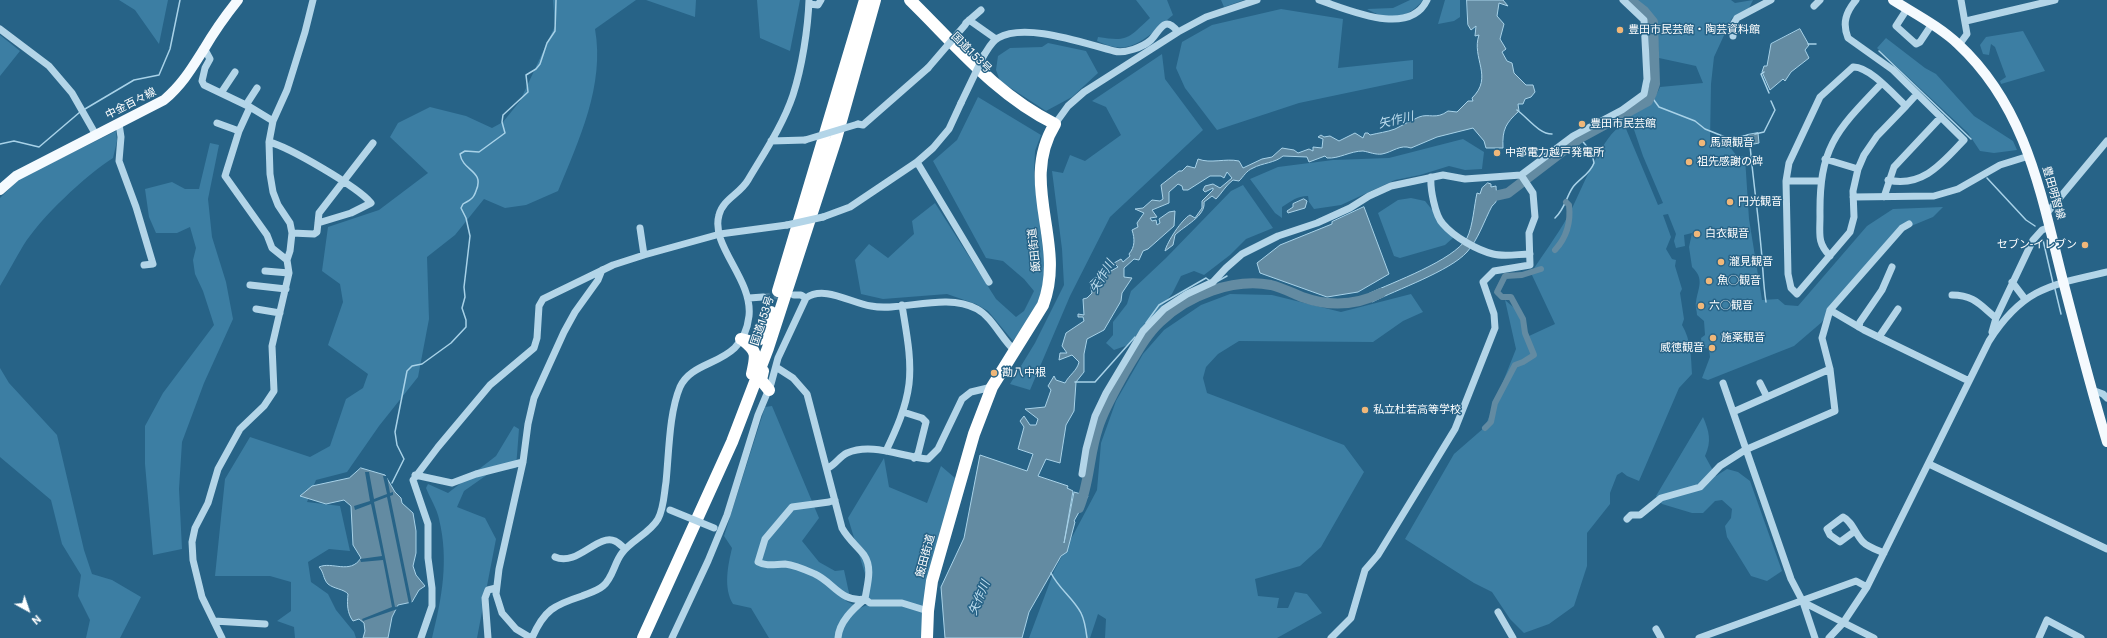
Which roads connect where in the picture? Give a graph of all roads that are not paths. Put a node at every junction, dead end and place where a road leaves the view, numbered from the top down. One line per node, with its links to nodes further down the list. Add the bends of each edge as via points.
1 (238, 0): 30 (main road, 中金百々線)
2 (312, 0): 41 (street, via 287,90)
3 (821, 0): 18 (street, via 818,5)
4 (865, 0): 91 (highway, 国道153号)
5 (875, 0): 103 (highway, 国道153号, via 836,139)
6 (899, 0): 44 (highway, 国道153号, via 986,86 1010,104)
7 (910, 0): 44 (highway, 国道153号, via 987,78)
8 (1257, 0): 26 (street, 飯田街道, via 1206,17)
9 (1319, 0): 10 (street, via 1384,20 1408,17 1419,10)
10 (1427, 0)
11 (1623, 0): 38 (street, via 1644,20 1647,79 1644,94)
12 (1771, 0): 27 (street, via 1737,18)
13 (1820, 0): 19 (street)
14 (1856, 0): 35 (street, via 1847,10 1844,20 1848,38 1893,70)
15 (1893, 0): 20 (main road, 豊田明智線)
16 (1961, 0): 22 (street)
17 (2055, 0): 22 (street)
18 (809, 2): 47 (street, via 805,41 793,95)
19 (1814, 6)
20 (1907, 9): 24 (main road, 豊田明智線); 24 (street, via 1896,26 1916,44)
21 (981, 10): 23 (street)
22 (1966, 21): 29 (street, via 1967,34)
23 (967, 23): 28 (street); 47 (street, bridge, via 928,68 862,125 805,140)
24 (1932, 24): 29 (main road, 豊田明智線)
25 (0, 29): 46 (street, via 49,66 72,93)
26 (1178, 32): 28 (street, via 1166,24 1158,29 1148,42 1121,52 1057,36 1024,33); 44 (street, 飯田街道, via 1084,92 1068,106)
27 (1733, 36)
28 (996, 39): 53 (street, bridge, via 984,55 949,129)
29 (1959, 45): 51 (main road, 豊田明智線, via 2002,99 2017,124)
30 (204, 48): 34 (street, via 210,59 202,81 204,85); 43 (main road, 中金百々線, via 177,90 164,100)
31 (235, 72): 34 (street)
32 (1882, 83): 37 (street); 52 (street, via 1845,122); 58 (street, via 1859,67 1854,67 1824,92 1816,103 1792,154 1786,171)
33 (257, 88): 36 (street)
34 (221, 93): 36 (street)
35 (1917, 94): 37 (street); 39 (street)
36 (248, 106): 41 (street); 45 (street)
37 (1906, 106): 54 (street, via 1877,136)
38 (1622, 110): 40 (street); 55 (street, via 1573,136 1534,163)
39 (1941, 116): 57 (street, via 1901,157); 57 (street, via 1964,140 1938,167 1924,177 1904,181)
40 (1625, 118)
41 (273, 121): 49 (street)
42 (217, 123): 45 (street)
43 (119, 124): 46 (main road, 中金百々線); 75 (street, via 119,161 136,206 153,264)
44 (1053, 127): 104 (highway, 飯田街道, via 1042,159 1040,174 1051,259 1050,283 1043,304)
45 (239, 131): 74 (street, via 225,176 267,235 272,248)
46 (96, 135): 61 (main road, 中金百々線, via 16,176)
47 (771, 141): 70 (street, via 746,184 722,207 718,216)
48 (2107, 141): 64 (street)
49 (269, 142): 60 (street, via 299,155); 69 (street, via 269,168 273,192 290,223)
50 (373, 143): 60 (street)
51 (2029, 156): 63 (street, via 2000,166 1947,193 1934,196); 64 (main road, 豊田明智線)
52 (1825, 158): 54 (street); 59 (street)
53 (917, 162): 70 (street, bridge, via 850,208 787,225); 81 (street)
54 (1858, 170): 62 (street)
55 (1522, 176): 56 (street, via 1465,179 1444,175); 71 (street, via 1533,193 1535,217 1529,234)
56 (1431, 177): 71 (street, via 1431,189 1442,224 1460,238 1493,255); 125 (street, via 1390,186 1317,223 1278,236 1248,250 1230,263 1213,282 1187,294 1164,309 1143,331 1106,393 1090,430)
57 (1888, 180): 63 (street)
58 (1786, 181): 59 (street); 73 (street, via 1788,274 1791,288 1797,294)
59 (1820, 181): 73 (street, via 1820,238 1822,248)
60 (344, 182): 65 (street, via 319,213); 65 (street, via 371,203)
61 (0, 190)
62 (1853, 197): 63 (street); 73 (street, via 1854,217 1850,232)
63 (1884, 197)
64 (2047, 213): 67 (main road, 豊田明智線)
65 (318, 224): 69 (street, via 317,232 314,234)
66 (1909, 224): 96 (street, via 1902,228)
67 (2050, 227): 82 (street, via 2042,230 2033,240); 83 (main road, 豊田明智線)
68 (640, 228): 72 (street)
69 (292, 233): 74 (street)
70 (720, 234): 72 (street); 89 (street)
71 (1530, 254): 157 (street, via 1528,266 1494,271 1483,282 1494,314 1495,328 1455,429 1378,555 1364,570 1351,618)
72 (644, 255): 78 (street)
73 (1830, 256)
74 (287, 260): 80 (street)
75 (144, 266)
76 (1892, 267): 99 (street, via 1882,290)
77 (265, 270): 80 (street)
78 (602, 270): 122 (street, via 564,332 534,398); 126 (street, via 543,299 539,306 534,348 490,384)
79 (2107, 272): 83 (street)
80 (289, 273): 85 (street)
81 (989, 282)
82 (2012, 282): 92 (street); 98 (street)
83 (2063, 282): 92 (street); 113 (main road, 豊田明智線)
84 (250, 285): 85 (street)
85 (286, 289): 97 (street)
86 (794, 295): 90 (street)
87 (1952, 295): 98 (street, via 1966,295 1972,298)
88 (763, 297): 89 (street)
89 (749, 298): 101 (street, via 749,318)
90 (806, 298): 93 (street, via 815,294 826,294 872,307); 105 (street)
91 (776, 299): 101 (highway, via 762,336 753,342); 107 (highway, 国道153号)
92 (2025, 299): 102 (street, via 2002,320)
93 (902, 305): 104 (street, via 935,302 977,309); 116 (street, via 909,352 909,385)
94 (256, 309): 97 (street)
95 (1898, 309): 100 (street)
96 (1830, 310): 99 (street); 106 (street, via 1822,338)
97 (280, 312): 143 (street, via 272,346 274,391 264,406 240,429 218,469 192,542 197,581)
98 (1996, 318): 102 (street)
99 (1859, 327): 100 (street)
100 (1879, 337): 108 (street)
101 (742, 338): 107 (highway, via 756,354); 128 (street, via 727,354 689,374 681,385 672,423)
102 (1989, 341): 108 (street)
103 (768, 348): 112 (highway, via 761,380); 136 (highway, 国道153号, via 732,442)
104 (1014, 350): 111 (highway, 飯田街道)
105 (776, 367): 112 (street); 124 (street, via 793,378 807,394)
106 (1830, 369): 114 (street); 119 (street, via 1834,411)
107 (750, 381): 151 (highway, 国道153号, via 717,462)
108 (1969, 381): 123 (street)
109 (1723, 383): 117 (street)
110 (1760, 383): 114 (street)
111 (992, 387): 121 (street, via 971,392 962,399 938,449 928,460); 141 (highway, 飯田街道, via 963,469 932,581)
112 (769, 390): 130 (street)
113 (2092, 390): 115 (street); 118 (main road, 豊田明智線)
114 (1767, 397): 117 (street)
115 (2107, 398)
116 (903, 412): 120 (street); 121 (street, via 922,418 926,422 918,454)
117 (1732, 412): 119 (street)
118 (2107, 442)
119 (1745, 450): 129 (street, via 1720,466 1700,486 1661,498 1640,515 1631,515); 140 (street, via 1791,579)
120 (886, 451): 121 (street); 124 (street, via 853,451 842,456)
121 (914, 458)
122 (523, 462): 126 (street, via 452,483); 138 (street)
123 (1929, 464): 133 (street); 134 (street)
124 (828, 468): 127 (street)
125 (1082, 474)
126 (415, 475): 148 (street, via 413,486 428,524 428,558 433,598)
127 (835, 500): 139 (street, via 844,531 867,562); 139 (street, via 792,507 765,539 758,562 763,565 793,566 816,574 827,581 841,596)
128 (666, 508): 130 (street, bridge); 132 (street, via 651,528)
129 (1627, 519)
130 (717, 530): 154 (street)
131 (1855, 531): 134 (street, via 1864,543)
132 (625, 549): 135 (street, via 616,541 608,540 567,560); 150 (street, via 604,586 550,609)
133 (2107, 549)
134 (1884, 553): 137 (street)
135 (555, 557)
136 (670, 578): 152 (highway, 国道153号); 153 (highway)
137 (1867, 587): 140 (street, via 1856,581); 144 (street)
138 (496, 588): 149 (street, via 488,590 485,598); 150 (street, via 499,606 506,619 516,630)
139 (865, 599): 141 (street, via 870,602 902,603); 155 (street, via 853,608 840,626)
140 (1802, 602): 144 (street); 160 (street); 161 (street)
141 (928, 611): 156 (highway, 飯田街道)
142 (1498, 612): 158 (street)
143 (214, 621): 145 (street); 147 (street)
144 (1843, 623): 162 (street); 163 (street)
145 (265, 624)
146 (1656, 629): 159 (street)
147 (222, 638)
148 (420, 638)
149 (488, 638)
150 (531, 638)
151 (637, 638)
152 (643, 638)
153 (647, 638)
154 (672, 638)
155 (838, 638)
156 (927, 638)
157 (1331, 638)
158 (1513, 638)
159 (1661, 638)
160 (1698, 638)
161 (1815, 638)
162 (1829, 638)
163 (1874, 638)
164 (2039, 638): 165 (street, via 2048,620)
165 (2081, 638)

